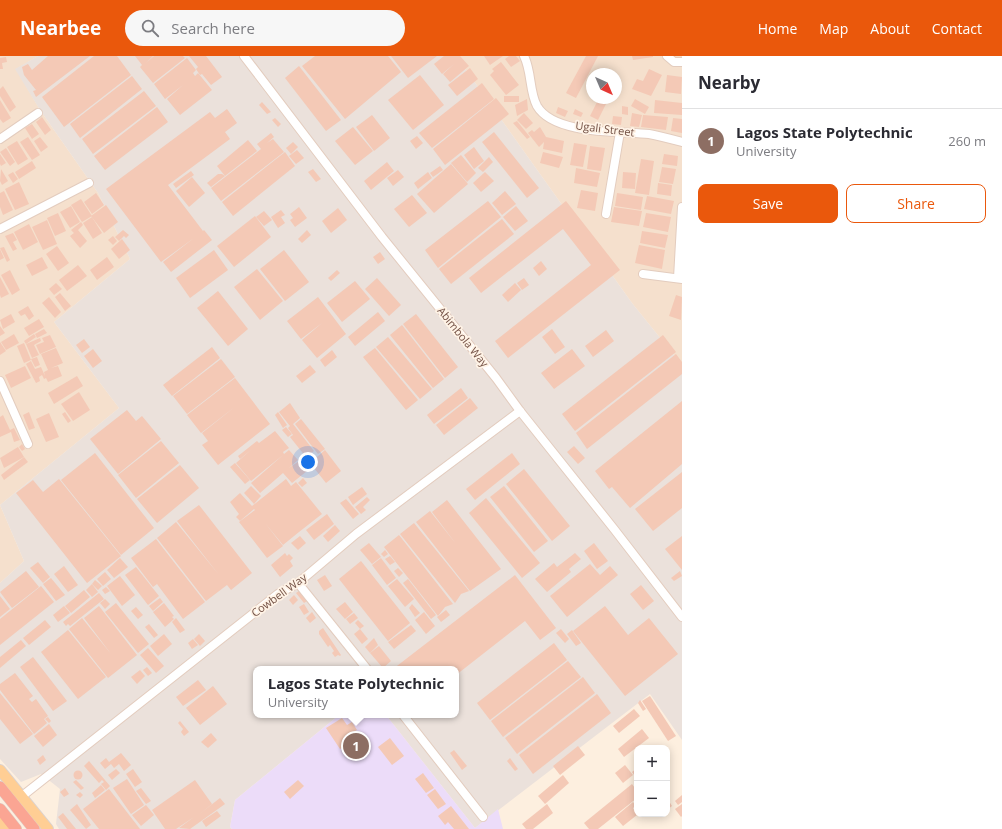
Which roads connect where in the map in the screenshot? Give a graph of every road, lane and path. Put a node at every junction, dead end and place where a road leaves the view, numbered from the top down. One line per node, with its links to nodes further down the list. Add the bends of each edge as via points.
1 (244, 56): 16 (street, Abimbola Way, via 382,237)
2 (524, 56): 6 (street, Ugali Street, via 530,69 535,100 542,112 554,121 586,129)
3 (667, 56): 4 (street, via 674,62)
4 (682, 62)
5 (38, 114): 7 (street)
6 (620, 132): 8 (street, Ugali Street, via 650,134); 11 (street)
7 (1, 137)
8 (682, 142)
9 (89, 183): 12 (street)
10 (682, 207): 14 (street)
11 (606, 214)
12 (0, 229)
13 (643, 274): 14 (street)
14 (680, 278)
15 (0, 381): 17 (street)
16 (520, 411): 18 (street, Cowbell Way, via 356,534); 19 (street, Abimbola Way)
17 (28, 444)
18 (298, 583): 20 (street); 24 (street, Cowbell Way, via 278,594)
19 (682, 617)
20 (365, 666)
21 (405, 718): 26 (street)
22 (0, 770): 24 (main road)
23 (0, 787): 30 (highway)
24 (21, 797): 31 (main road)
25 (0, 809): 29 (highway)
26 (483, 817)
27 (0, 822): 28 (main road)
28 (5, 829)
29 (16, 829)
30 (34, 829)
31 (48, 829)

